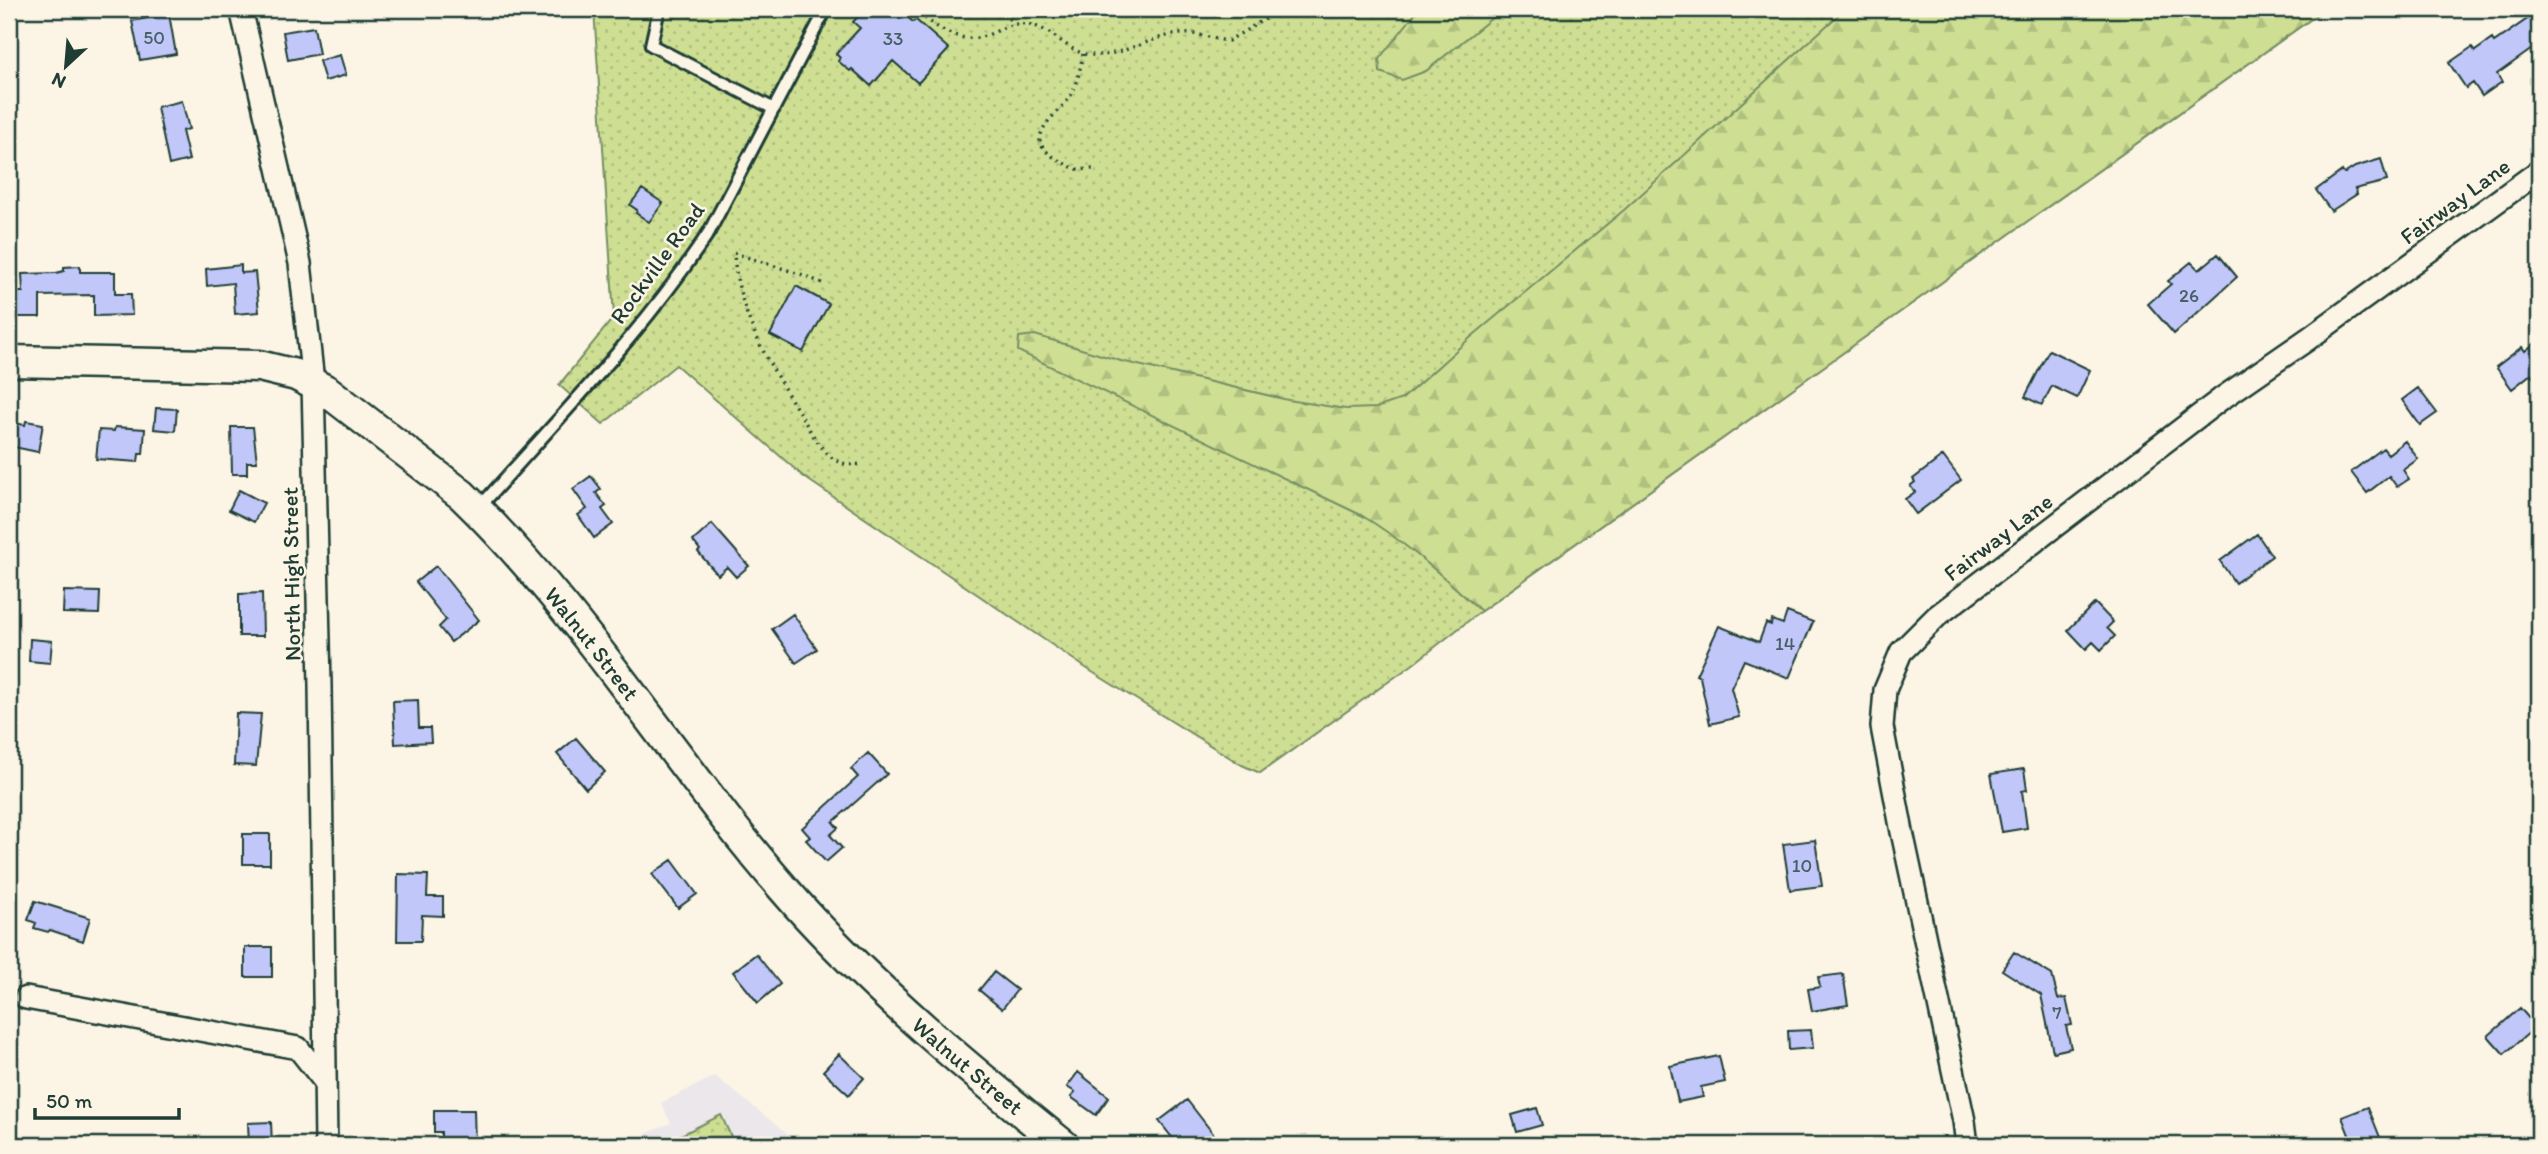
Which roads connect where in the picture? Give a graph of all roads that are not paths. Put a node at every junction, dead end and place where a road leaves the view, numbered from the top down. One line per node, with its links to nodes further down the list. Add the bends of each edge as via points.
1 (241, 9): 7 (street, North High Street, via 300,263)
2 (659, 9): 4 (lane, via 651,45)
3 (826, 9): 4 (lane, Rockville Road)
4 (774, 109): 8 (lane, Rockville Road, via 690,260 570,408)
5 (2539, 171): 13 (street, Fairway Lane, via 2221,399 1937,616 1901,652 1885,690 1882,727)
6 (9, 361): 7 (street, Walnut Street, via 237,364 274,369)
7 (313, 382): 8 (street, Walnut Street); 10 (street, North High Street)
8 (477, 510): 12 (street, Walnut Street, via 538,579 797,904 967,1068)
9 (26, 998): 10 (street, via 298,1048)
10 (326, 1082): 11 (street, North High Street)
11 (326, 1145)
12 (1063, 1145)
13 (1967, 1145)

